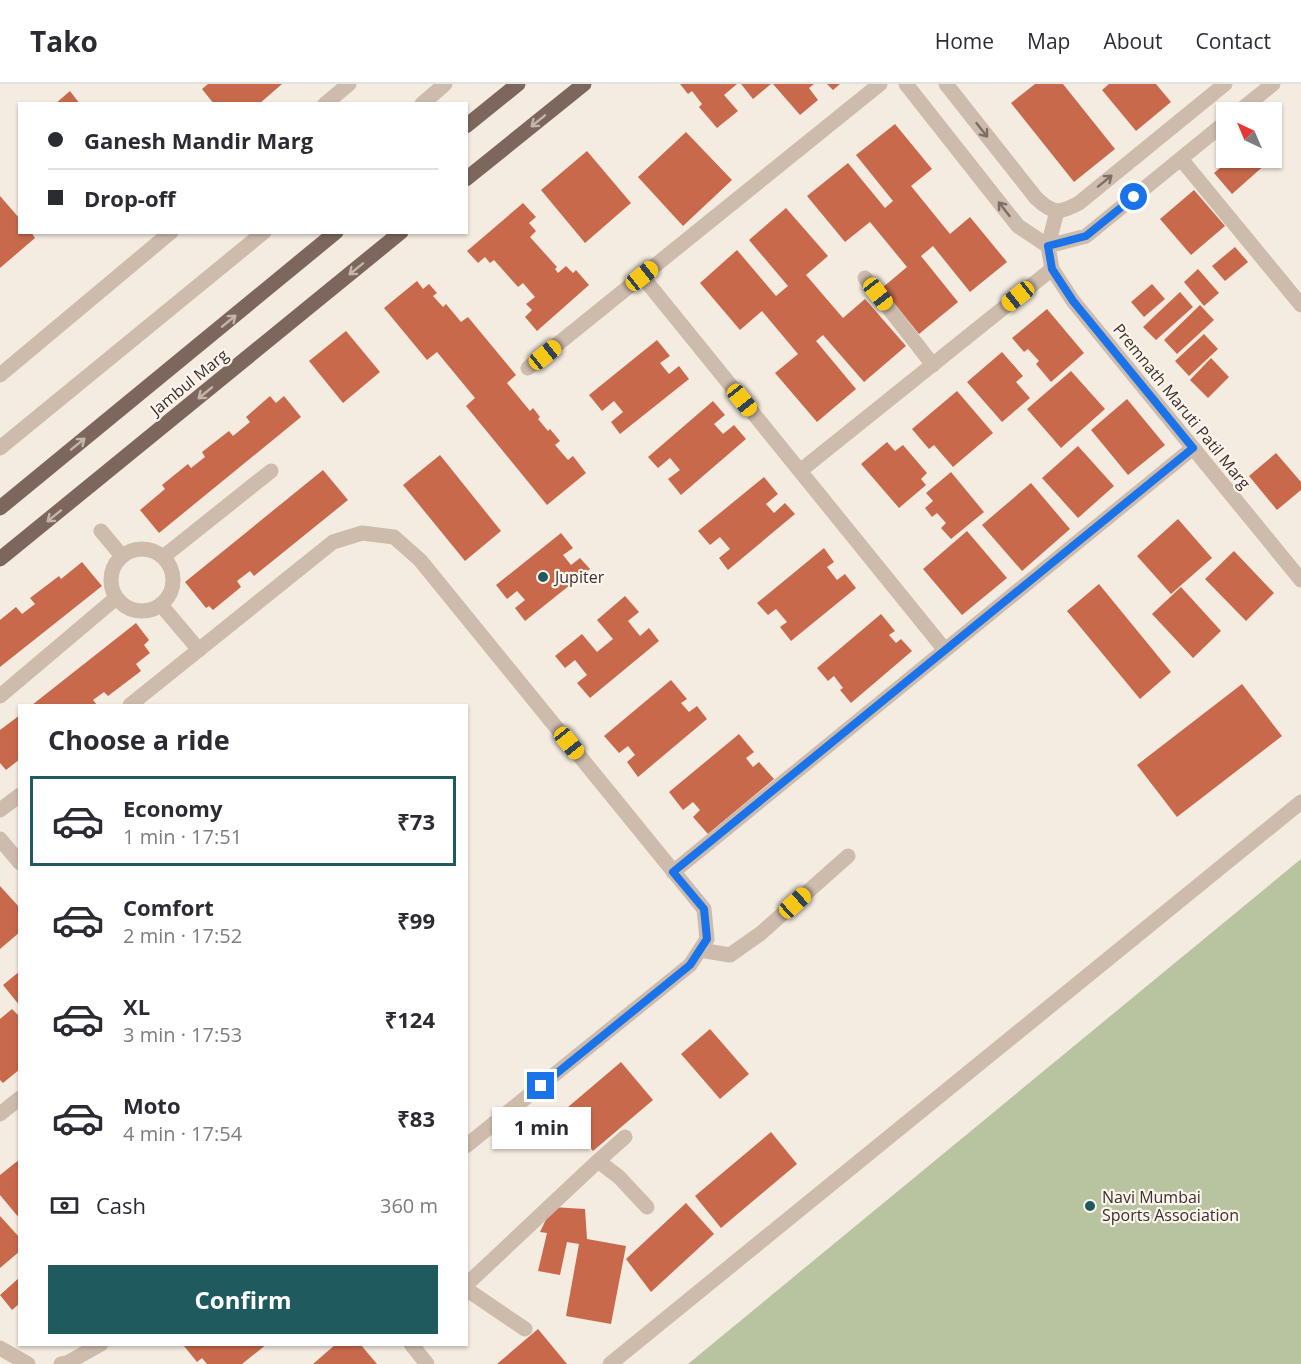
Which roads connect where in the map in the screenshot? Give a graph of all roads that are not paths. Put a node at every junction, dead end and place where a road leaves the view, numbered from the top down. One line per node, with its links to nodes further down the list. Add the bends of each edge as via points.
1 (349, 84): 10 (street)
2 (446, 84): 11 (street)
3 (518, 84): 13 (main road)
4 (584, 84): 16 (main road, one-way to 16)
5 (880, 84): 24 (street)
6 (906, 84): 22 (street, one-way to 6, via 1018,226)
7 (946, 84): 17 (street, one-way to 17, via 1036,198 1046,208)
8 (1225, 84): 17 (street, one-way to 8, via 1079,203)
9 (1273, 84): 12 (street)
10 (328, 102)
11 (424, 102)
12 (1250, 102)
13 (468, 124)
14 (1216, 131): 15 (street)
15 (1181, 159): 22 (street, via 1086,236); 26 (street)
16 (468, 177)
17 (1057, 211): 22 (street, Premnath Maruti Patil Marg)
18 (169, 234): 29 (street)
19 (262, 234): 30 (street)
20 (334, 234): 34 (main road, Jambul Marg, one-way to 20)
21 (399, 234): 38 (main road, Jambul Marg, one-way to 38)
22 (1048, 246): 23 (street, Premnath Maruti Patil Marg)
23 (1052, 269): 27 (street); 31 (street, Premnath Maruti Patil Marg, via 1073,301)
24 (642, 276): 28 (street); 33 (street)
25 (865, 278): 27 (street)
26 (1301, 305)
27 (933, 364): 33 (street)
28 (528, 368)
29 (0, 375)
30 (0, 448)
31 (1193, 448): 39 (street, Premnath Maruti Patil Marg); 43 (street)
32 (271, 471): 37 (street)
33 (800, 471): 43 (street)
34 (0, 508)
35 (101, 531): 36 (street)
36 (122, 556): 37 (street, via 150,549); 40 (street, via 111,574)
37 (163, 558): 41 (street, via 172,570 173,581 171,592)
38 (0, 559)
39 (1301, 580)
40 (116, 598): 41 (street, via 137,611); 44 (street)
41 (161, 605): 42 (street)
42 (199, 650): 45 (street); 52 (street, via 333,542 362,533 394,537 420,560)
43 (945, 650): 52 (street)
44 (0, 696)
45 (131, 704)
46 (18, 796): 48 (street)
47 (1301, 802): 69 (street)
48 (0, 810)
49 (0, 839): 51 (street)
50 (848, 856): 53 (street, via 730,955)
51 (18, 861)
52 (673, 872): 53 (street, via 704,909 707,939)
53 (700, 950): 57 (street, via 690,965)
54 (18, 1100): 55 (street)
55 (0, 1114)
56 (625, 1137): 58 (street)
57 (468, 1144)
58 (598, 1161): 59 (street); 60 (street)
59 (647, 1207)
60 (468, 1285)
61 (468, 1288): 62 (street)
62 (525, 1329)
63 (97, 1346): 67 (street)
64 (413, 1346): 68 (street)
65 (0, 1348): 66 (street)
66 (28, 1364)
67 (61, 1364)
68 (427, 1364)
69 (610, 1364)

